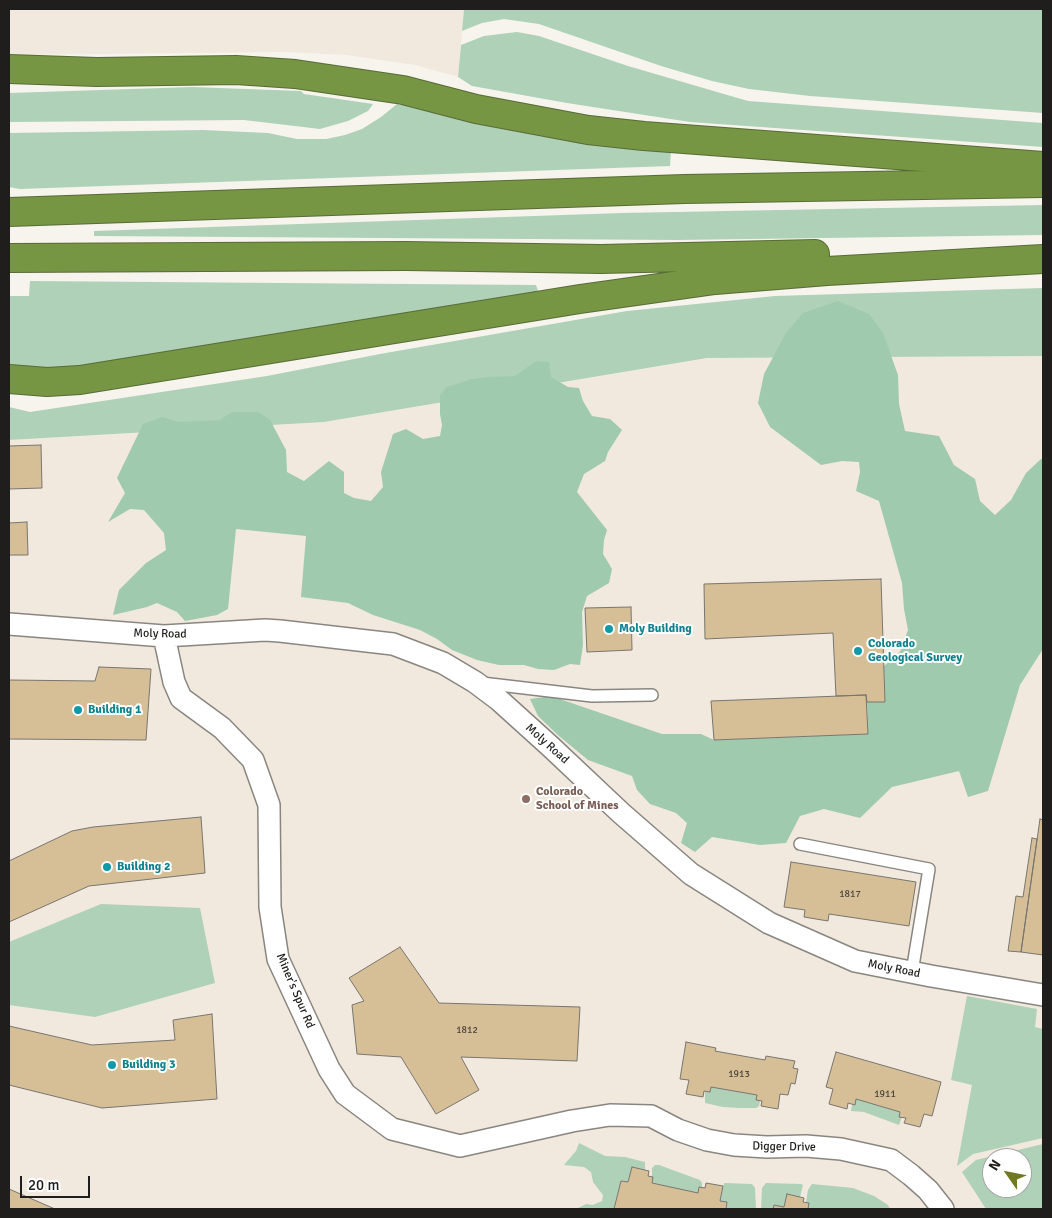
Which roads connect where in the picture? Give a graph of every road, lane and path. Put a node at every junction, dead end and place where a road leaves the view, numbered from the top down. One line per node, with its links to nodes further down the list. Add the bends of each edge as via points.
1 (9, 69): 2 (highway)
2 (97, 72): 3 (highway); 4 (highway, via 255,70 396,89 476,109 588,130)
3 (9, 80)
4 (1043, 166)
5 (1043, 183): 6 (highway, via 684,189)
6 (9, 212)
7 (1043, 252): 8 (highway, via 609,259 416,256)
8 (9, 258)
9 (1043, 259): 10 (highway, via 707,281 580,298 80,380)
10 (9, 379)
11 (9, 624): 12 (street, Moly Road)
12 (164, 636): 13 (street, Moly Road, via 266,630 393,644 443,663); 18 (street, Miner's Spur Rd, via 174,682 181,698 222,728 253,760 269,805 270,907 278,959 329,1069 345,1094 392,1129 460,1146)
13 (475, 682): 14 (lane, via 592,696); 16 (street, Moly Road, via 691,874 768,923 855,961)
14 (652, 695)
15 (800, 844): 16 (lane, via 929,869)
16 (912, 972): 17 (street, Moly Road)
17 (1043, 995)
18 (610, 1114): 19 (street, Digger Drive, via 651,1116 678,1130 716,1142 841,1149 891,1160 928,1190)
19 (943, 1209)

